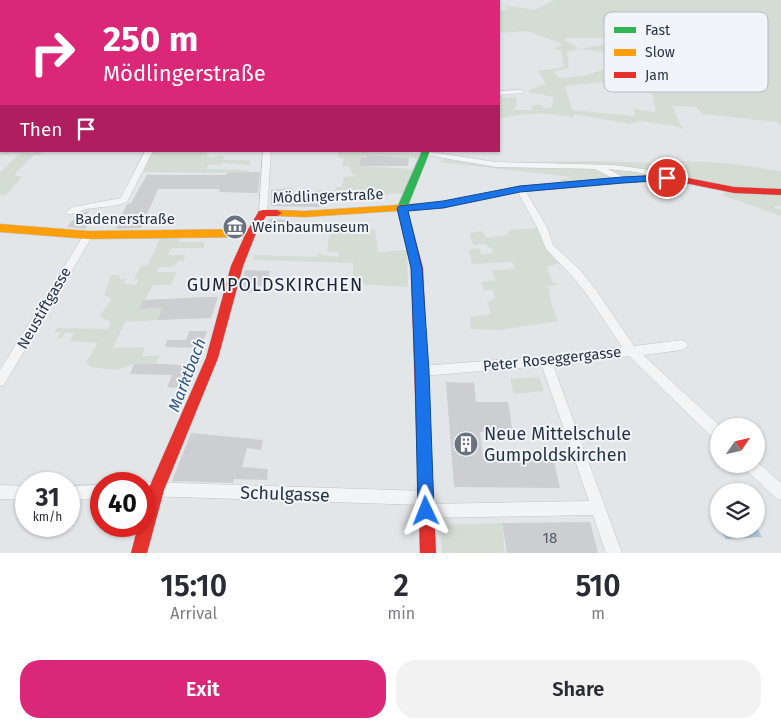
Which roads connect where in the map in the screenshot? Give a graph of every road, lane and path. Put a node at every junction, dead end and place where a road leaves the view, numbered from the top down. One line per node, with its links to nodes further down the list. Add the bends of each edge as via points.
1 (521, 92): 2 (street)
2 (500, 93)
3 (149, 152): 12 (street, via 124,200 81,206)
4 (267, 152): 13 (street)
5 (426, 152): 6 (street, via 503,165); 11 (main road)
6 (598, 167): 7 (street); 8 (street, via 661,173)
7 (622, 180): 8 (main road, Mödlingerstraße); 9 (main road, Mödlingerstraße)
8 (681, 180): 10 (main road, Mödlingerstraße, via 734,190)
9 (520, 189): 11 (main road, Mödlingerstraße, via 443,205); 18 (street, via 542,227 549,247 592,293)
10 (781, 192)
11 (402, 208): 13 (main road, Mödlingerstraße, via 305,214); 20 (main road, via 417,268)
12 (70, 212)
13 (263, 213): 15 (main road)
14 (0, 228): 16 (main road, Badenerstraße)
15 (251, 233): 16 (main road, Badenerstraße); 24 (main road, via 237,266 212,358)
16 (88, 235): 21 (street, Neustiftgasse)
17 (682, 345): 18 (street, Peter Roseggergasse)
18 (631, 351): 19 (street, Peter Roseggergasse); 22 (street)
19 (546, 361): 20 (street, Peter Roseggergasse); 30 (street)
20 (422, 371): 29 (main road)
21 (0, 381)
22 (710, 426)
23 (760, 473): 28 (street)
24 (155, 478)
25 (155, 489): 29 (street, Schulgasse)
26 (0, 492): 27 (street)
27 (15, 492)
28 (781, 493)
29 (426, 505): 30 (street, Schulgasse); 33 (main road)
30 (598, 508): 34 (street)
31 (142, 537): 32 (main road)
32 (139, 553)
33 (428, 553)
34 (614, 553)

